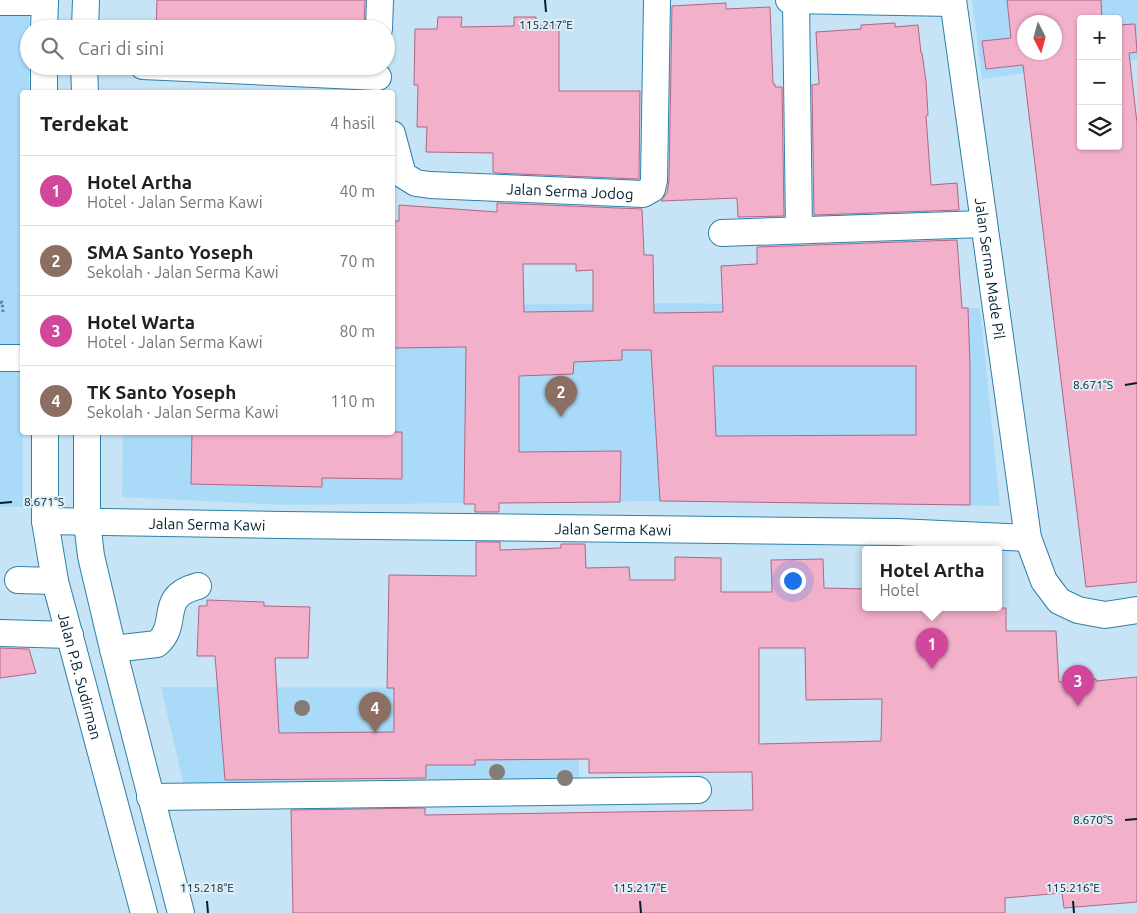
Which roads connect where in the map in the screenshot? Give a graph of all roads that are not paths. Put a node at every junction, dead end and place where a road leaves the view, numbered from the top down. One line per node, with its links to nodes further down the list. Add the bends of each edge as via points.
1 (86, 0): 10 (street)
2 (380, 0): 11 (street)
3 (657, 0): 18 (street, Jalan Serma Jodog, via 654,180 652,189 643,194 416,183 403,175)
4 (789, 0): 5 (street)
5 (796, 0): 7 (street); 20 (street)
6 (45, 1): 8 (street); 9 (street)
7 (953, 1): 19 (street, Jalan Serma Made Pil)
8 (0, 2)
9 (44, 20)
10 (85, 20)
11 (379, 20)
12 (44, 75): 16 (street)
13 (84, 75): 17 (street)
14 (320, 75): 15 (street)
15 (379, 78)
16 (44, 90)
17 (85, 90)
18 (395, 145)
19 (984, 224): 20 (street); 28 (street, Jalan Serma Made Pil)
20 (799, 230): 21 (street)
21 (722, 233)
22 (0, 358): 23 (street)
23 (20, 358)
24 (44, 435): 26 (street, Jalan P.B. Sudirman)
25 (87, 435): 27 (street)
26 (45, 521): 27 (street, Jalan Serma Kawi); 30 (street, Jalan P.B. Sudirman)
27 (87, 522): 28 (street, Jalan Serma Kawi, via 897,532); 35 (street)
28 (1028, 538): 32 (street, via 1044,581 1059,601 1078,610 1105,615)
29 (18, 580): 30 (street)
30 (55, 581): 34 (street, Jalan P.B. Sudirman)
31 (198, 586): 35 (street, via 184,590 173,600 163,639 157,644)
32 (1137, 610)
33 (0, 633): 34 (street)
34 (70, 635): 38 (street, Jalan P.B. Sudirman)
35 (113, 650): 37 (street)
36 (698, 790): 37 (street)
37 (150, 797): 39 (street)
38 (144, 913)
39 (181, 913)

